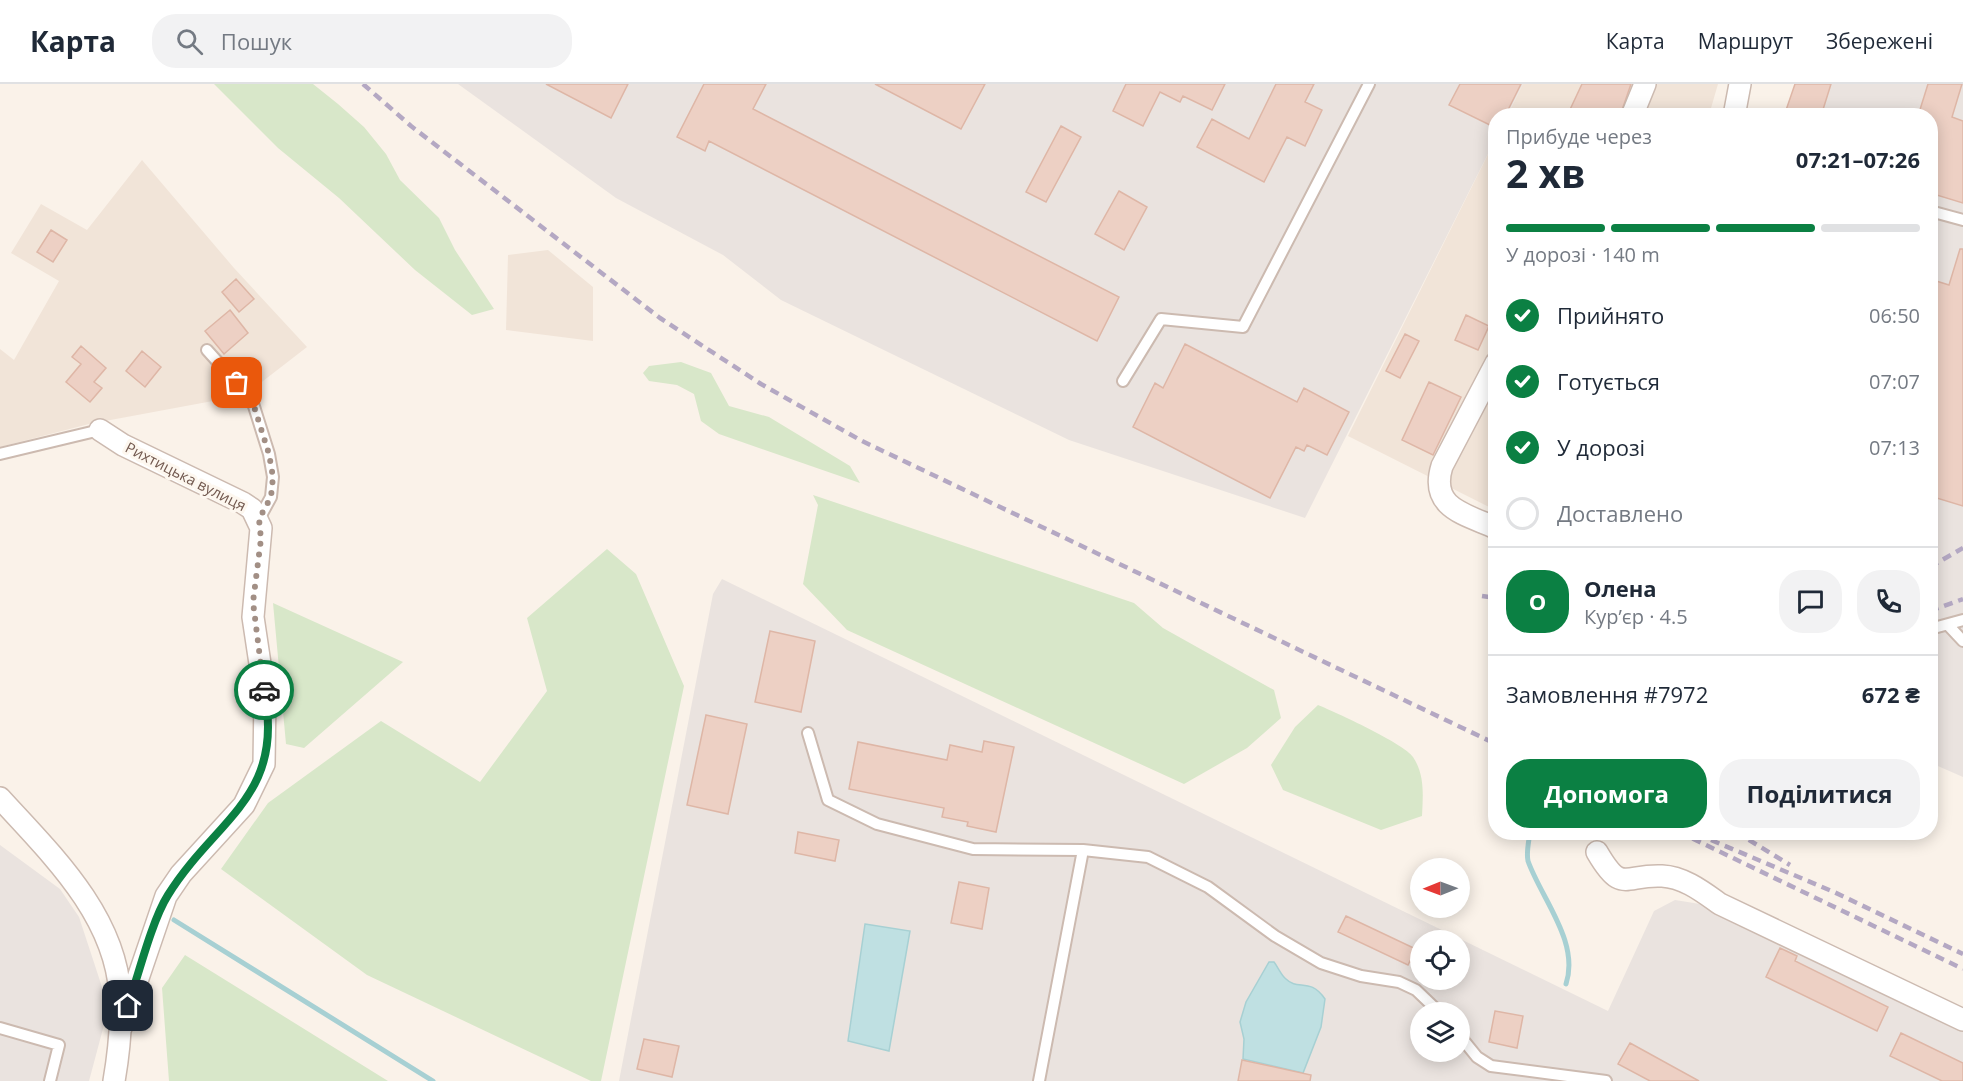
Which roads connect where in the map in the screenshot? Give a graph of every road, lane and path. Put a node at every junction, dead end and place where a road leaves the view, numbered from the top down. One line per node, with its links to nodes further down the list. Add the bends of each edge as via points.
1 (1369, 84): 10 (lane, via 1243,327 1161,319)
2 (1646, 84): 4 (street)
3 (1740, 84): 5 (street)
4 (1636, 108)
5 (1736, 108)
6 (1938, 213): 7 (lane)
7 (1963, 220)
8 (207, 350): 13 (lane, via 252,400 269,454 271,497)
9 (1488, 378): 14 (street, via 1437,481 1448,506)
10 (1123, 381)
11 (100, 430): 12 (lane); 13 (street, Рихтицька вулиця, via 243,503)
12 (0, 453)
13 (259, 519): 26 (street, Рихтицька вулиця, via 261,539 253,617 265,696 264,764 244,805 166,896)
14 (1488, 524)
15 (1963, 620): 16 (lane)
16 (1948, 625): 17 (lane); 18 (lane)
17 (1938, 627)
18 (1963, 641)
19 (808, 733): 21 (lane, via 828,800 877,824 973,849)
20 (0, 798): 26 (street, via 58,861 89,905 112,957 120,991)
21 (1083, 850): 23 (lane, via 1148,857 1208,887 1275,936 1322,963 1361,976 1399,982); 30 (lane)
22 (1597, 852): 24 (street, via 1608,871 1626,881 1663,876 1692,884 1720,904)
23 (1429, 1002)
24 (1963, 1020)
25 (0, 1028): 28 (lane, via 59,1045)
26 (121, 1028): 29 (street)
27 (1470, 1048): 31 (lane, via 1491,1066)
28 (50, 1081)
29 (114, 1081)
30 (1039, 1081)
31 (1606, 1081)

